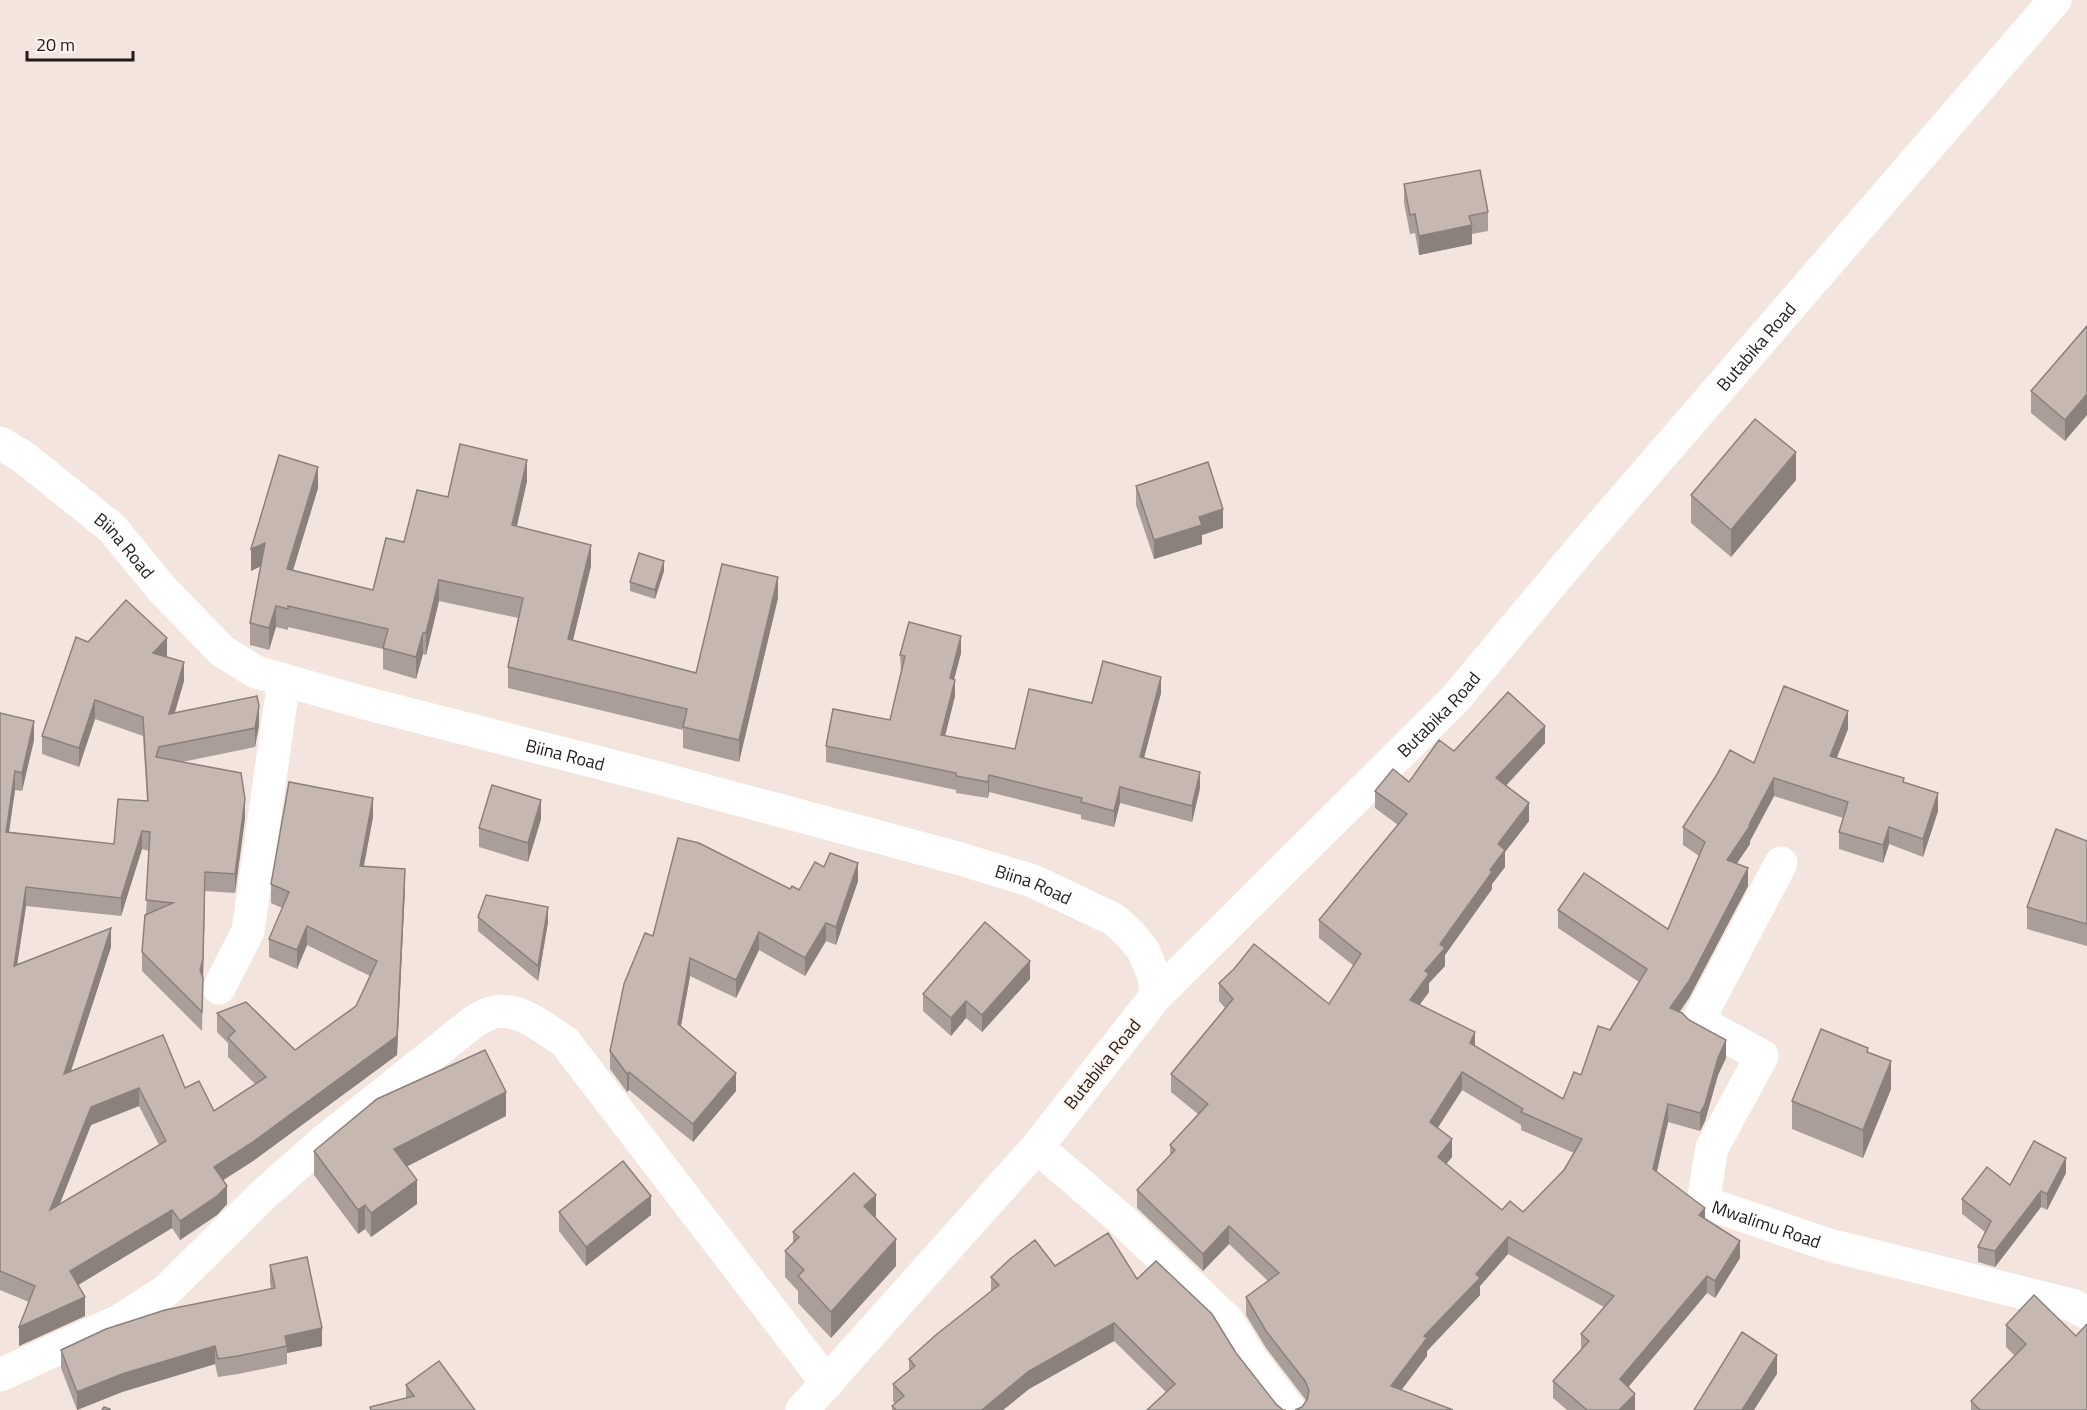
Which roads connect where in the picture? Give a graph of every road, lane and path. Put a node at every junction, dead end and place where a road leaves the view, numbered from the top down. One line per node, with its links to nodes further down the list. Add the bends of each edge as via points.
1 (2055, 0): 6 (street, Butabika Road, via 1455,699)
2 (0, 442): 3 (street, Biina Road, via 112,528 162,589 222,651 256,672)
3 (284, 680): 5 (street, via 248,932); 6 (street, Biina Road, via 1033,881 1113,918 1143,950 1154,976)
4 (1781, 863): 8 (street, Mwalimu Road, via 1698,1021 1762,1056 1712,1148 1703,1202 1829,1245 2072,1305)
5 (219, 988)
6 (1156, 996): 7 (street, Butabika Road)
7 (1037, 1147): 10 (street, Butabika Road); 12 (street, via 1121,1219 1227,1320)
8 (2087, 1312)
9 (0, 1375): 10 (street, via 119,1321 167,1290 323,1142 490,1012 529,1018 565,1042)
10 (827, 1383): 11 (street, Butabika Road)
11 (802, 1410)
12 (1290, 1410)

